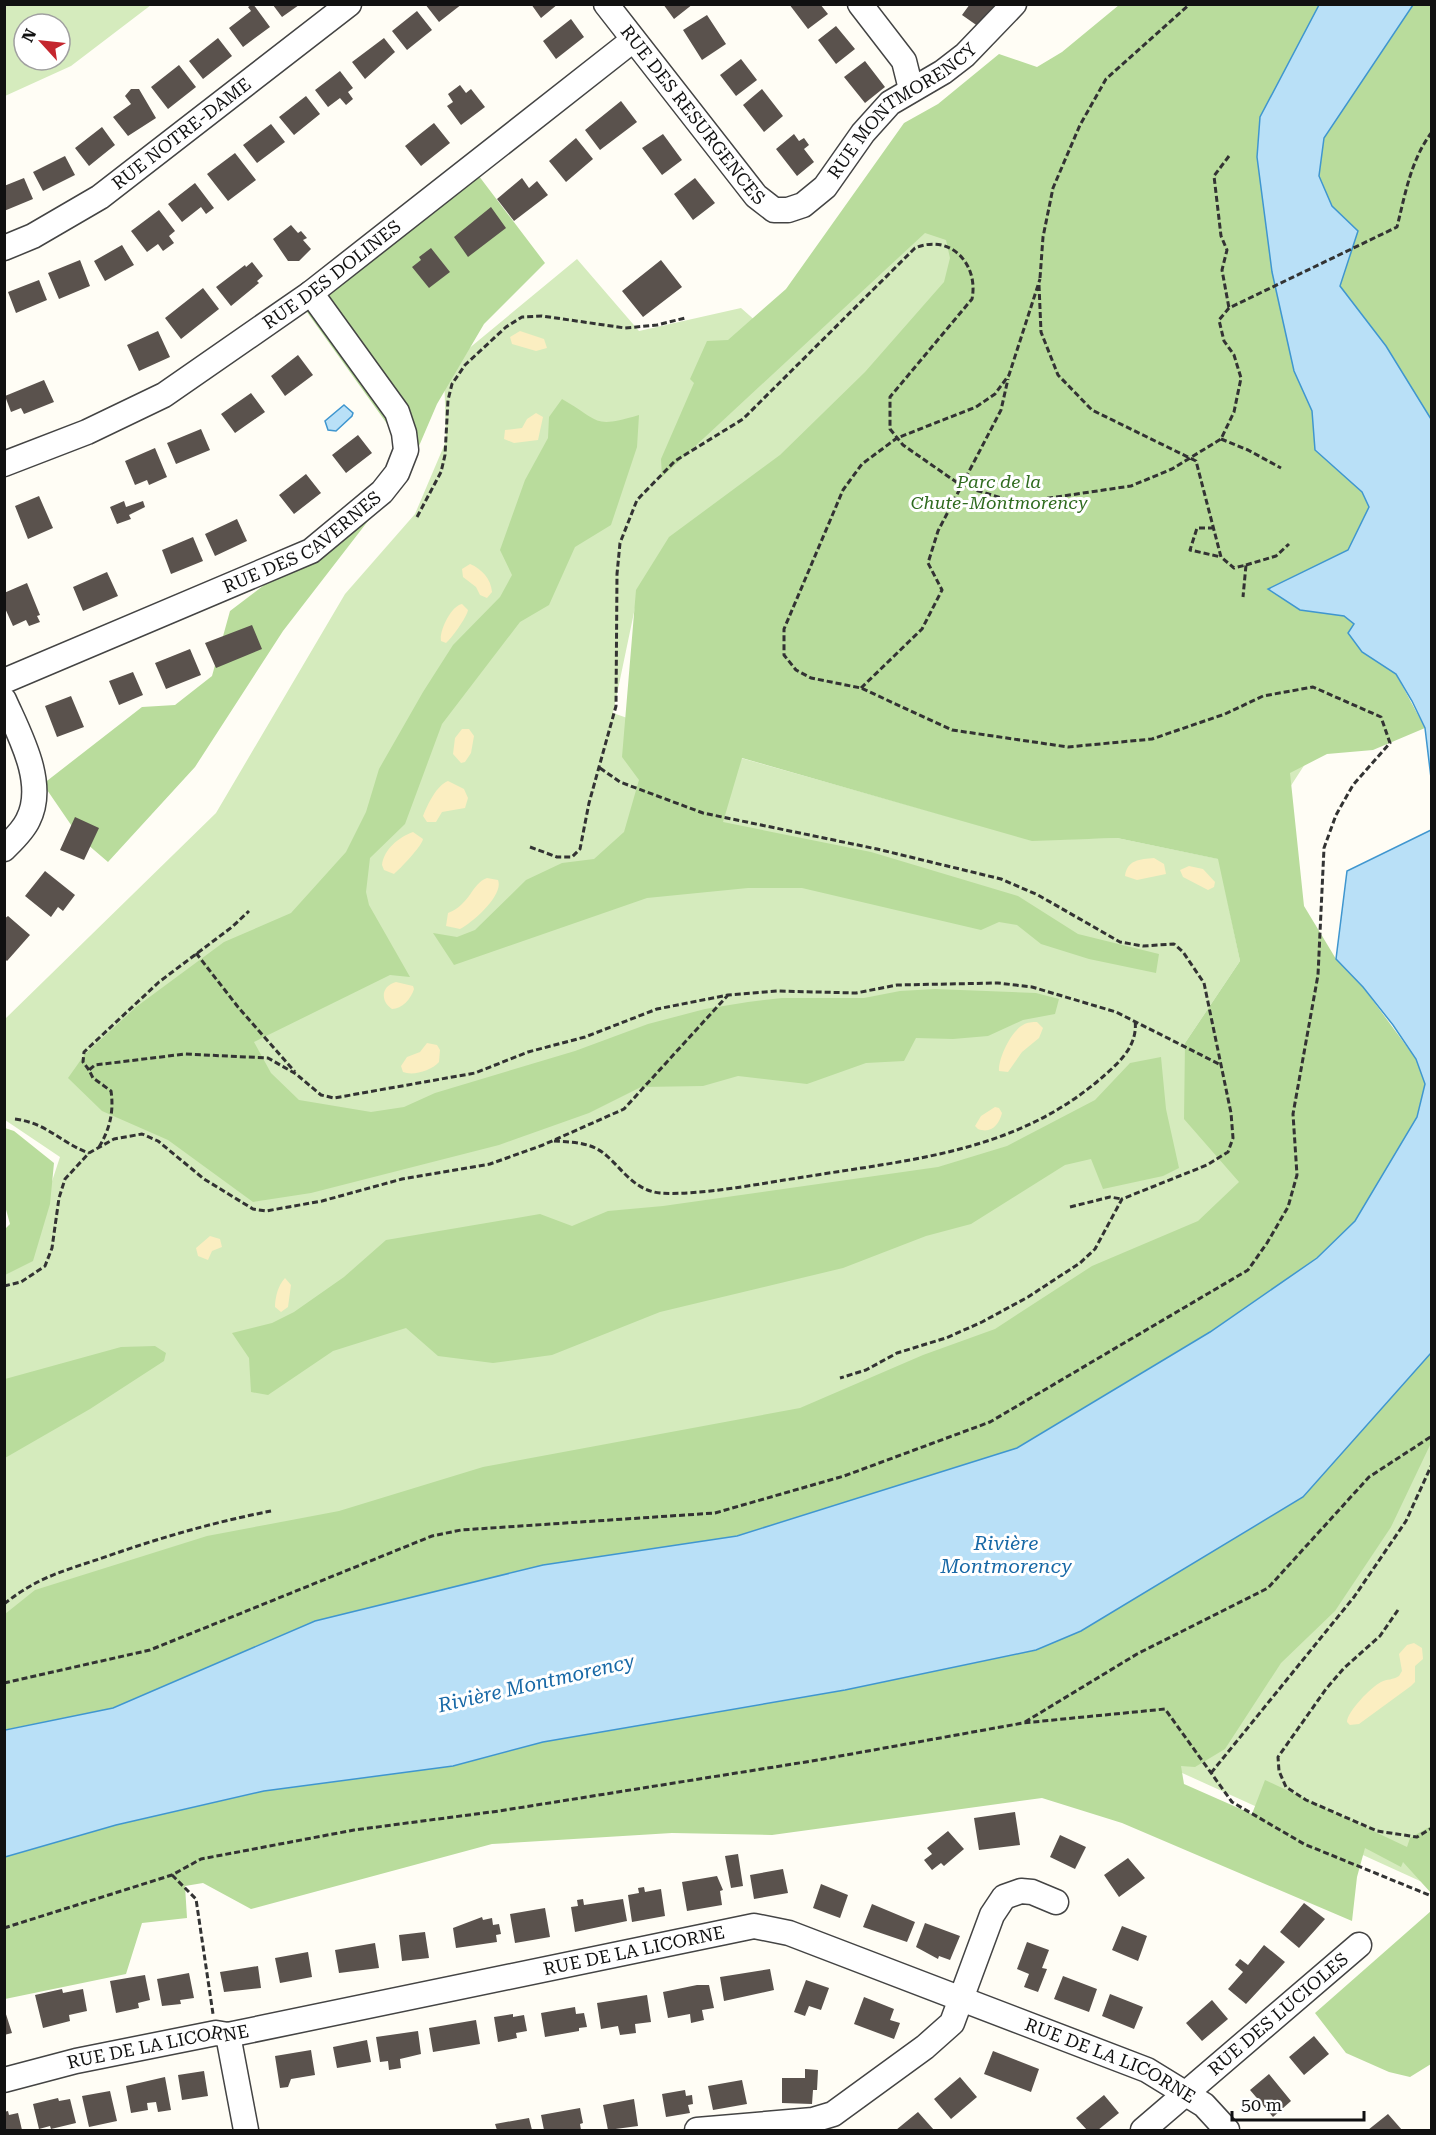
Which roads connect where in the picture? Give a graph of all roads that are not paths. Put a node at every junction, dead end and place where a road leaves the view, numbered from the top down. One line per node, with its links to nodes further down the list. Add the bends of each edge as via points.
1 (349, 4): 8 (street, RUE NOTRE-DAME, via 100,196 33,236)
2 (606, 4): 5 (street, RUE DES RESURGENCES)
3 (860, 4): 6 (street, via 904,61)
4 (1014, 4): 6 (street, RUE MONTMORENCY, via 965,54)
5 (633, 40): 7 (street, RUE DES RESURGENCES, via 756,196 774,210); 9 (street, RUE DES DOLINES)
6 (911, 90): 7 (street, RUE MONTMORENCY, via 890,103 870,125 825,187 803,205)
7 (789, 210)
8 (4, 248)
9 (311, 293): 10 (street, RUE DES DOLINES, via 164,395 87,432); 11 (street, RUE DES CAVERNES, via 397,412 406,450 397,473 382,492 311,551)
10 (4, 464)
11 (4, 681)
12 (4, 700): 13 (street, via 30,759 34,788 29,820)
13 (4, 849)
14 (1056, 1902): 16 (street, via 1032,1892 1004,1897 992,1915)
15 (1359, 1945): 19 (street, RUE DES LUCIOLES)
16 (962, 1999): 17 (street, RUE DE LA LICORNE, via 789,1933 754,1926); 19 (street, RUE DE LA LICORNE, via 1148,2070); 21 (street, via 952,2023 833,2114 813,2120)
17 (222, 2034): 18 (street, RUE DE LA LICORNE, via 76,2061); 20 (street)
18 (4, 2080)
19 (1187, 2093): 22 (street, RUE DES LUCIOLES); 23 (street, RUE DE LA LICORNE)
20 (246, 2130)
21 (698, 2130)
22 (1143, 2130)
23 (1227, 2130)

